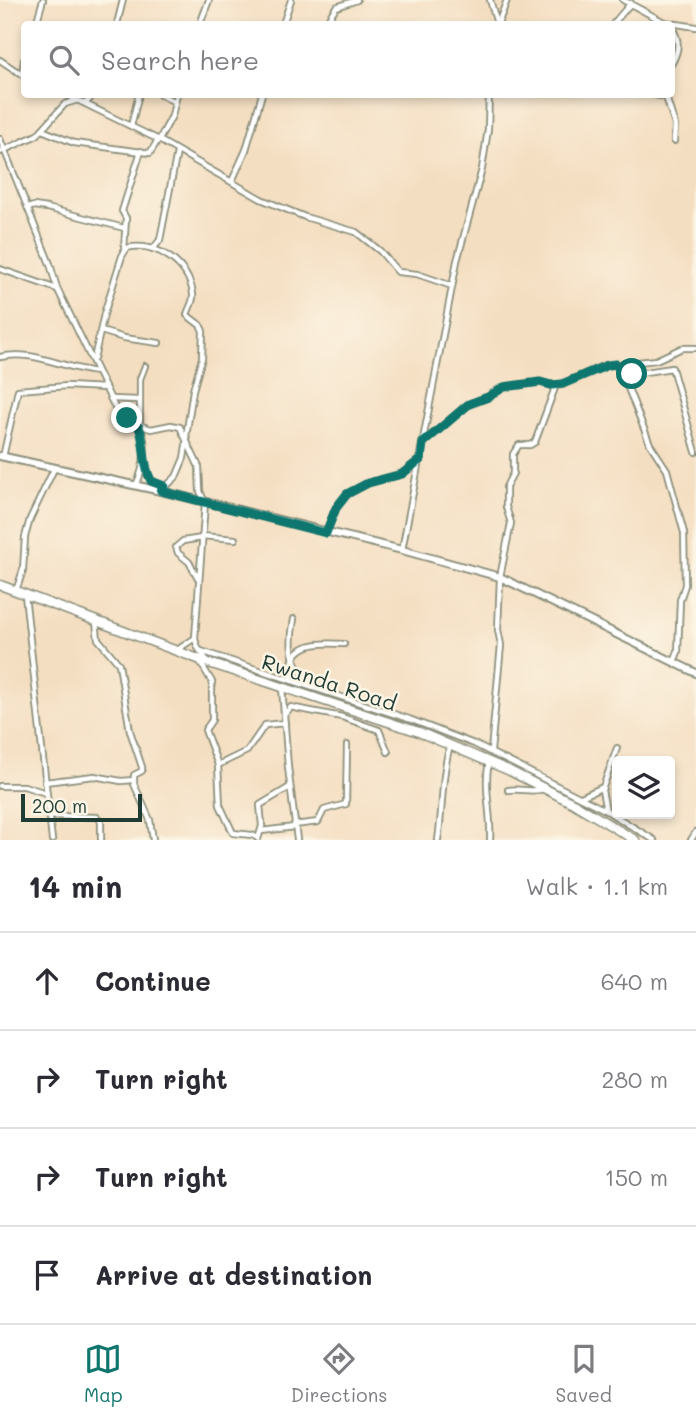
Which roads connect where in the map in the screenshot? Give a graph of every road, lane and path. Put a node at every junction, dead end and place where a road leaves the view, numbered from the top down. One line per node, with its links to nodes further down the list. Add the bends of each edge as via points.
1 (43, 0): 11 (street)
2 (123, 0): 12 (street)
3 (209, 0): 13 (street)
4 (291, 0): 14 (street)
5 (357, 0): 15 (street, via 334,8)
6 (490, 0): 16 (street)
7 (507, 0): 17 (street)
8 (623, 0): 10 (street)
9 (640, 0): 10 (street)
10 (632, 4): 18 (street); 19 (street)
11 (37, 21)
12 (120, 21)
13 (201, 21)
14 (283, 21)
15 (328, 21)
16 (496, 21)
17 (498, 21)
18 (616, 21)
19 (662, 21)
20 (675, 25): 21 (street)
21 (696, 27)
22 (675, 38): 23 (street)
23 (675, 57)
24 (0, 60): 25 (street)
25 (21, 74)
26 (74, 98): 35 (street)
27 (92, 98): 37 (street)
28 (94, 98): 38 (street)
29 (138, 98): 39 (street)
30 (167, 98): 36 (street)
31 (176, 98): 36 (street)
32 (261, 98): 47 (street)
33 (489, 98): 53 (street, via 482,169)
34 (667, 98): 43 (street)
35 (79, 100): 37 (street); 40 (street, via 65,104)
36 (175, 102): 42 (street)
37 (85, 104): 38 (street)
38 (94, 108): 39 (street)
39 (131, 126): 42 (street)
40 (42, 130): 44 (street, via 74,143); 45 (street)
41 (0, 139): 45 (street)
42 (159, 140): 44 (street, via 153,151); 46 (street)
43 (674, 141)
44 (141, 150): 49 (street, via 122,211)
45 (2, 152): 48 (street)
46 (177, 152): 47 (street); 50 (street, via 160,240)
47 (232, 181): 53 (street, via 261,199 356,232 398,272)
48 (28, 208): 49 (street, via 47,208); 54 (street)
49 (124, 229): 51 (street)
50 (152, 249): 51 (street, via 130,247); 71 (street, via 185,271 193,293 187,315 203,328 202,358)
51 (124, 251): 55 (street)
52 (0, 269): 54 (street)
53 (452, 286): 72 (street)
54 (57, 289): 60 (street)
55 (101, 331): 56 (street); 60 (street)
56 (159, 343)
57 (696, 348): 59 (street)
58 (0, 357): 63 (street, via 28,355)
59 (630, 362): 61 (street); 65 (street)
60 (93, 363): 63 (street)
61 (616, 364): 64 (street); 66 (street)
62 (145, 366): 69 (street)
63 (97, 372): 67 (street)
64 (622, 373): 65 (street); 97 (street, via 650,444 667,470 684,533 685,585)
65 (632, 374): 73 (street, via 672,368)
66 (556, 385): 72 (street, via 540,382 504,387 469,404); 85 (street, via 537,439 518,446 513,454 513,473 506,487 511,523)
67 (106, 388): 68 (street); 74 (street, via 18,390)
68 (111, 399): 69 (street); 70 (street, via 119,416)
69 (139, 400): 70 (street)
70 (138, 424): 71 (street, via 155,429 180,427); 76 (street)
71 (186, 438): 79 (street, via 176,477); 80 (street, via 199,467)
72 (423, 443): 75 (street)
73 (696, 452)
74 (1, 457): 77 (street)
75 (421, 459): 81 (street, via 402,474 347,494); 84 (street)
76 (144, 467): 78 (street); 79 (street, via 151,481)
77 (54, 469): 78 (street); 88 (street, via 30,519 23,570)
78 (136, 485): 79 (street)
79 (163, 489): 80 (street)
80 (205, 503): 81 (street); 82 (street)
81 (326, 533): 84 (street)
82 (202, 537): 83 (street); 86 (street); 86 (street, via 178,542 176,547)
83 (234, 539)
84 (402, 550): 85 (street)
85 (500, 577): 97 (street); 108 (street, via 501,645)
86 (198, 578): 92 (street)
87 (0, 585): 88 (highway, Rwanda Road)
88 (15, 591): 89 (highway, Rwanda Road)
89 (24, 595): 91 (highway, Rwanda Road); 111 (street)
90 (295, 619): 96 (street, via 290,646)
91 (96, 622): 94 (highway, Rwanda Road); 110 (street, via 99,639 119,664 130,731 142,767)
92 (195, 639): 94 (street); 95 (street)
93 (345, 644): 96 (street, via 307,645)
94 (176, 651): 95 (highway, Rwanda Road)
95 (200, 655): 99 (street); 100 (highway, Rwanda Road, via 209,663); 109 (street, via 212,682 212,720 205,730)
96 (294, 661): 99 (street); 101 (street)
97 (674, 662): 98 (street)
98 (696, 673)
99 (292, 681): 101 (street)
100 (282, 687): 102 (street); 104 (highway, Rwanda Road)
101 (314, 689): 108 (street, via 409,719)
102 (285, 714): 103 (street); 107 (street, via 291,707 367,724 379,730)
103 (285, 723): 109 (street, via 265,725 247,751); 113 (street)
104 (450, 744): 108 (highway, Rwanda Road); 129 (street)
105 (347, 746): 121 (street, via 346,804 324,810 318,822)
106 (617, 748): 114 (street)
107 (388, 752)
108 (490, 756): 115 (highway, Rwanda Road); 118 (street); 130 (street, via 486,777)
109 (218, 765): 124 (street, via 219,801 228,826 236,834)
110 (134, 780): 111 (street, via 94,776); 127 (street)
111 (45, 782): 117 (street)
112 (0, 786): 117 (street, via 24,786)
113 (290, 787): 121 (street); 122 (street, via 260,805)
114 (603, 787): 118 (street); 119 (street)
115 (544, 789): 116 (street); 131 (highway, Rwanda Road)
116 (508, 790)
117 (46, 793): 120 (street)
118 (580, 797): 119 (street)
119 (607, 811): 132 (street)
120 (49, 816): 125 (street); 126 (street, via 97,817)
121 (295, 826): 122 (street); 128 (street)
122 (261, 831): 124 (street)
123 (696, 832): 133 (street)
124 (258, 839)
125 (52, 840)
126 (101, 840)
127 (153, 840)
128 (296, 840)
129 (438, 840)
130 (490, 840)
131 (635, 840)
132 (654, 840)
133 (691, 840)

